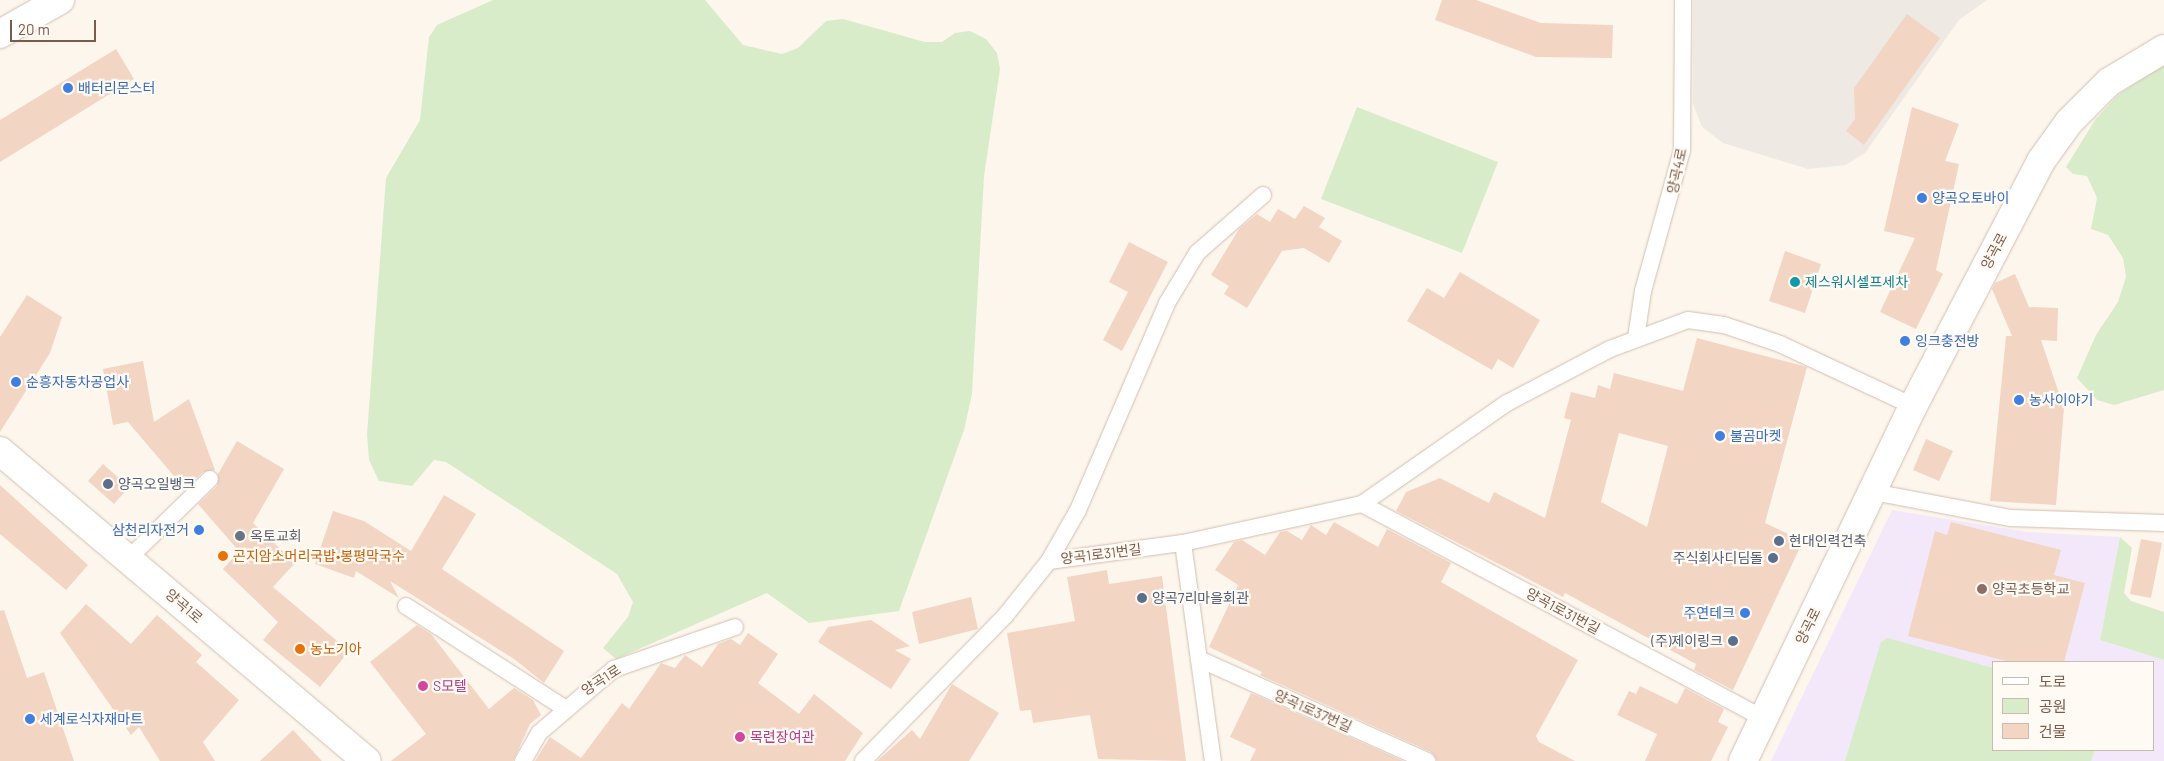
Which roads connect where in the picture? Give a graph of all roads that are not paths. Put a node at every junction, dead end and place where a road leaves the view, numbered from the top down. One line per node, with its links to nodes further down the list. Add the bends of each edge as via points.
1 (60, 0): 3 (street)
2 (1683, 0): 6 (lane, 양곡4로, via 1682,150 1643,291)
3 (0, 34)
4 (2164, 49): 7 (street, 양곡로, via 2109,82 2069,122 2041,162)
5 (1263, 195): 15 (lane, via 1197,253 1167,303 1078,510)
6 (1636, 338): 7 (lane, 양곡1로31번길, via 1688,320 1724,325 1780,344); 11 (lane, 양곡1로31번길, via 1508,403)
7 (1913, 406): 10 (street, 양곡로)
8 (0, 451): 14 (street, 양곡1로)
9 (210, 479): 14 (lane)
10 (1873, 492): 12 (lane, via 2010,518); 20 (street, 양곡로)
11 (1362, 504): 13 (lane, 양곡1로31번길); 20 (lane, 양곡1로31번길)
12 (2164, 523)
13 (1183, 543): 15 (lane, 양곡1로31번길); 18 (lane)
14 (129, 558): 21 (street, 양곡1로)
15 (1049, 561): 23 (lane, 양곡1로31번길, via 1005,616)
16 (406, 606): 19 (lane)
17 (735, 627): 19 (lane, 양곡1로, via 614,669)
18 (1199, 659): 24 (lane); 25 (lane, 양곡1로37번길)
19 (564, 708): 22 (lane, 양곡1로, via 538,733)
20 (1763, 718): 26 (street, 양곡로)
21 (367, 761)
22 (523, 761)
23 (864, 761)
24 (1213, 761)
25 (1427, 761)
26 (1743, 761)

